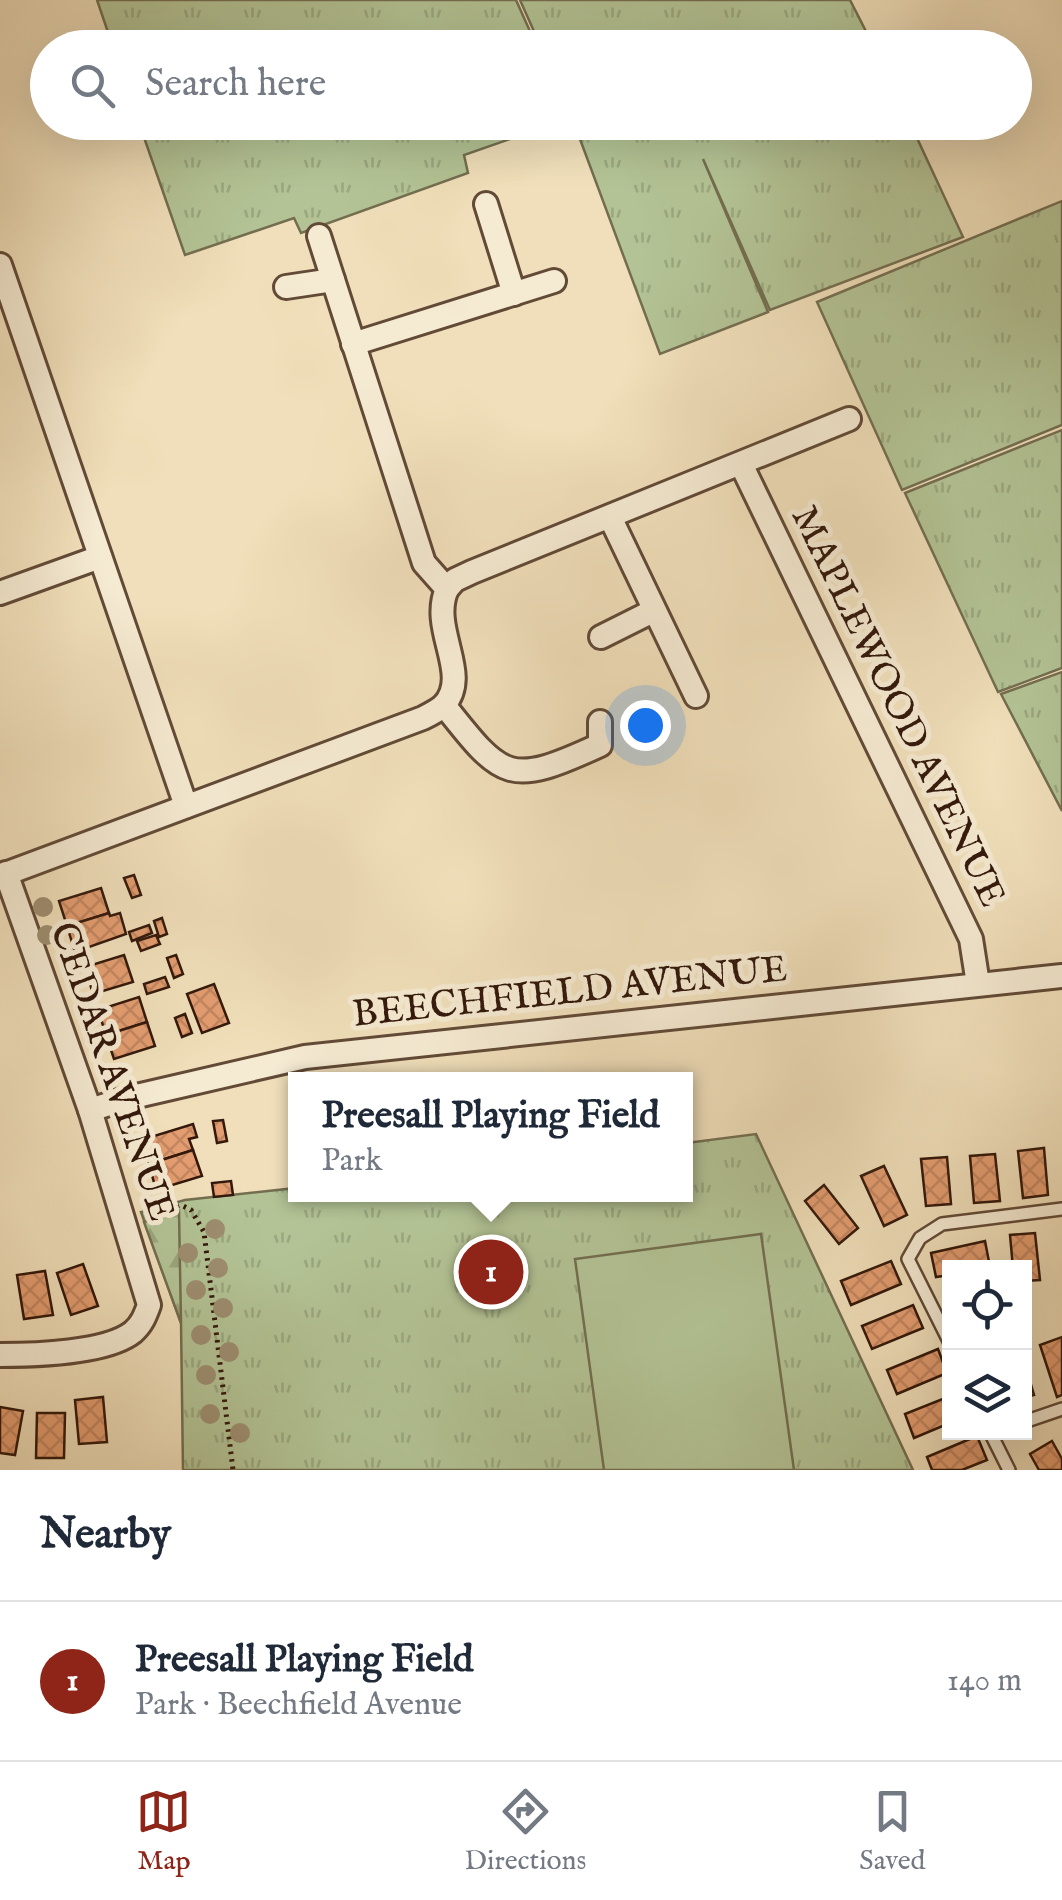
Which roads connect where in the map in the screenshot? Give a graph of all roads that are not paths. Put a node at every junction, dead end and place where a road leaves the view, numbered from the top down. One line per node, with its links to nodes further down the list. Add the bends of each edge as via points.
1 (486, 204): 7 (street)
2 (319, 236): 4 (street)
3 (0, 265): 12 (street)
4 (333, 280): 6 (street); 8 (street)
5 (554, 280): 7 (street)
6 (286, 287)
7 (514, 294): 8 (street)
8 (353, 344): 13 (street, via 424,563)
9 (849, 420): 10 (street)
10 (741, 464): 11 (street); 23 (street, MAPLEWOOD AVENUE, via 971,939)
11 (610, 517): 13 (street, via 472,572); 15 (street)
12 (100, 556): 14 (street); 20 (street)
13 (447, 589): 18 (street, via 440,619 454,685)
14 (0, 593)
15 (653, 611): 16 (street); 17 (street)
16 (602, 637)
17 (696, 696)
18 (444, 705): 19 (street, via 484,756 524,772 600,745); 20 (street)
19 (600, 722)
20 (186, 806): 21 (street)
21 (3, 875): 24 (street, CEDAR AVENUE)
22 (1062, 976): 23 (street, BEECHFIELD AVENUE)
23 (978, 984): 24 (street, BEECHFIELD AVENUE, via 304,1057)
24 (90, 1110): 27 (street, CEDAR AVENUE, via 148,1292 144,1321 113,1343)
25 (1062, 1209): 26 (lane, via 942,1224 920,1238 908,1259)
26 (942, 1327)
27 (0, 1355)
28 (1062, 1410): 29 (lane)
29 (1032, 1419)
30 (995, 1440): 31 (lane)
31 (1009, 1470)

